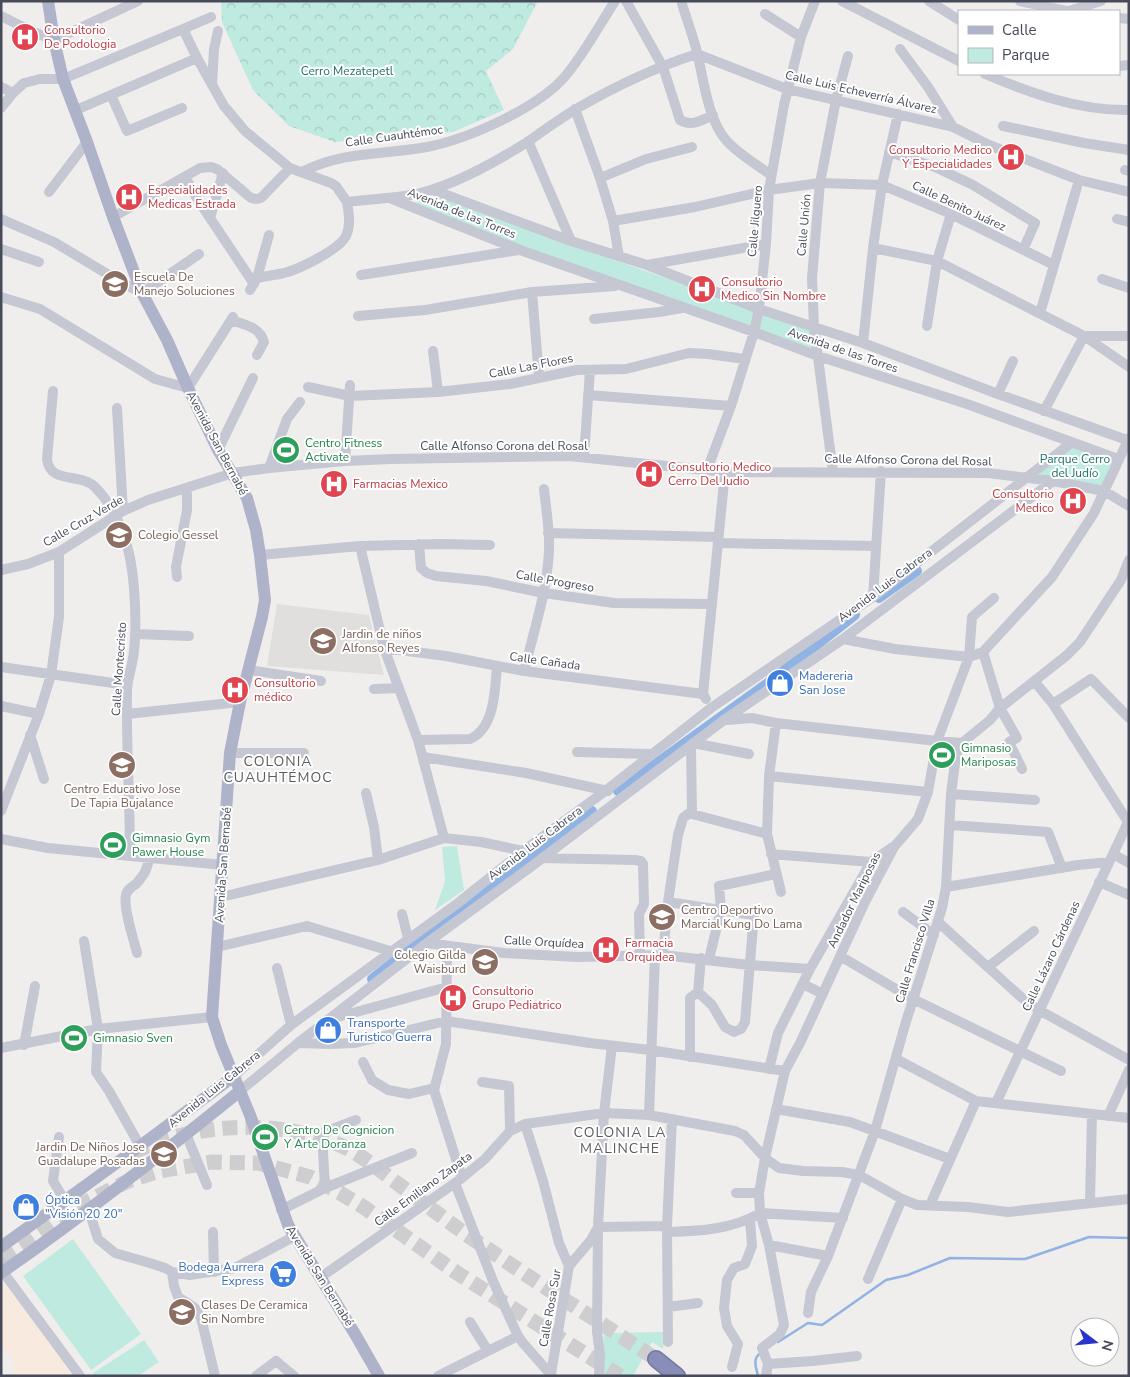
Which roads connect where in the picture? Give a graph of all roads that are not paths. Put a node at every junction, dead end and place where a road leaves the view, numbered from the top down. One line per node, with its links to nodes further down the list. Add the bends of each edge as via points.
1 (48, 1): 20 (main road, Avenida San Bernabé)
2 (138, 1): 20 (street)
3 (615, 1): 50 (street, Calle Cuauhtémoc, via 566,76 535,102 453,140 427,147 343,156)
4 (626, 1): 26 (street)
5 (815, 1): 19 (street, Calle Jilguero)
6 (842, 1): 25 (street)
7 (929, 1): 16 (street)
8 (1020, 1): 11 (street)
9 (1101, 1): 12 (street)
10 (682, 4): 22 (street)
11 (1063, 10)
12 (1071, 10)
13 (765, 14): 19 (street)
14 (1, 16): 20 (street)
15 (212, 17): 17 (street)
16 (958, 19)
17 (183, 28): 24 (street); 28 (street)
18 (218, 31): 29 (street)
19 (801, 37): 31 (street, Calle Jilguero)
20 (54, 40): 28 (main road, Avenida San Bernabé)
21 (900, 49): 43 (street)
22 (697, 54): 26 (street); 31 (street, Calle Luis Echeverría Álvarez); 41 (street)
23 (848, 56): 34 (street, Calle Unión)
24 (197, 58): 29 (street); 33 (street)
25 (958, 60)
26 (663, 67): 38 (street); 41 (street, via 680,120 691,123)
27 (988, 75): 39 (street, via 1067,102)
28 (63, 79): 32 (street, via 30,81); 37 (main road, Avenida San Bernabé)
29 (212, 85): 49 (street, via 245,131)
30 (1, 87): 32 (street)
31 (787, 89): 34 (street, Calle Luis Echeverría Álvarez); 52 (street, Calle Jilguero)
32 (13, 93): 35 (street)
33 (111, 95): 36 (street, via 127,131); 37 (street)
34 (836, 100): 40 (street, Calle Luis Echeverría Álvarez); 55 (street, Calle Unión)
35 (1, 108)
36 (182, 108)
37 (76, 110): 45 (main road, Avenida San Bernabé)
38 (575, 110): 44 (street); 54 (street)
39 (1129, 110)
40 (898, 114): 43 (street, Calle Luis Echeverría Álvarez); 48 (street)
41 (713, 115): 52 (street, via 725,139)
42 (1003, 126): 47 (street)
43 (953, 127): 61 (street, Calle Luis Echeverría Álvarez, via 1079,180)
44 (528, 141): 58 (street); 72 (street)
45 (87, 142): 60 (street); 65 (main road, Avenida San Bernabé)
46 (692, 147): 54 (street, via 646,158)
47 (1129, 150)
48 (889, 152): 56 (street); 77 (street, via 936,167 1035,222)
49 (290, 168): 50 (street); 51 (street, via 257,200)
50 (302, 172): 63 (street, via 336,186)
51 (223, 173): 53 (street, via 211,167 200,168); 66 (street)
52 (771, 175): 59 (street, Calle Jilguero)
53 (185, 177): 65 (street); 66 (street)
54 (600, 178): 69 (street)
55 (820, 183): 56 (street, Calle Benito Juárez); 59 (street, Calle Benito Juárez); 98 (street, Calle Unión, via 812,278)
56 (882, 185): 64 (street, Calle Benito Juárez); 74 (street)
57 (1077, 187): 82 (street)
58 (433, 190): 62 (street, Avenida de las Torres); 72 (street, Avenida de las Torres)
59 (769, 190): 69 (street, Calle Benito Juárez); 73 (street, Calle Jilguero)
60 (49, 192)
61 (1129, 192)
62 (392, 199): 63 (street); 76 (street, Avenida de las Torres)
63 (347, 202): 86 (street, via 349,227 345,238 327,253)
64 (951, 214): 77 (street, Calle Benito Juárez); 80 (street)
65 (112, 217): 90 (main road, Avenida San Bernabé)
66 (210, 218): 86 (street)
67 (1, 219): 90 (street, via 54,242)
68 (1117, 219): 70 (street)
69 (614, 221): 79 (street)
70 (1129, 222)
71 (269, 235): 86 (street)
72 (571, 241): 79 (street, Avenida de las Torres)
73 (766, 244): 83 (street); 93 (street, Calle Jilguero)
74 (873, 248): 80 (street); 102 (street)
75 (1, 249): 81 (street)
76 (520, 250): 84 (street); 87 (street, Avenida de las Torres)
77 (1023, 250): 82 (street, Calle Benito Juárez)
78 (199, 254): 90 (street)
79 (619, 256): 83 (street, Avenida de las Torres)
80 (937, 261): 94 (street); 97 (street)
81 (39, 262)
82 (1054, 265): 94 (street)
83 (647, 266): 93 (street, Avenida de las Torres)
84 (361, 275)
85 (1102, 279): 88 (street)
86 (253, 284)
87 (621, 285): 89 (street); 92 (street, Avenida de las Torres)
88 (1129, 288)
89 (532, 292): 95 (street, via 425,310); 110 (street)
90 (142, 293): 114 (main road, Avenida San Bernabé)
91 (1, 297): 114 (street, via 40,309 154,379)
92 (683, 307): 96 (street); 99 (street, Avenida de las Torres)
93 (759, 308): 98 (street, Avenida de las Torres); 99 (street, Calle Jilguero)
94 (1040, 314): 100 (street)
95 (358, 316)
96 (594, 318)
97 (927, 326)
98 (814, 327): 102 (street, Avenida de las Torres); 105 (street, Calle Unión)
99 (754, 332): 105 (street, Avenida de las Torres); 106 (street, Calle Jilguero)
100 (1084, 336): 101 (street); 108 (street); 123 (street)
101 (1129, 336)
102 (863, 343): 117 (street, Avenida de las Torres)
103 (433, 351): 116 (street)
104 (257, 355): 114 (street, via 264,342 262,335 232,318)
105 (818, 356): 125 (street, Avenida de las Torres, via 967,404); 133 (street, Calle Unión)
106 (745, 359): 109 (street, Calle Las Flores, via 689,353 626,369); 121 (street, Calle Jilguero)
107 (1012, 361): 117 (street)
108 (1129, 367)
109 (590, 370): 110 (street, Calle Las Flores); 118 (street)
110 (539, 377): 116 (street, Calle Las Flores, via 478,389)
111 (253, 378): 126 (street)
112 (350, 385): 119 (street)
113 (308, 387): 119 (street, Calle Las Flores)
114 (188, 388): 126 (main road, Avenida San Bernabé)
115 (53, 391): 142 (street, via 48,468 51,472 93,485)
116 (438, 392): 119 (street, Calle Las Flores)
117 (998, 394): 123 (street, Avenida de las Torres)
118 (588, 395): 121 (street); 127 (street)
119 (350, 396): 129 (street)
120 (300, 402): 130 (street, via 287,419)
121 (731, 406): 131 (street, Calle Jilguero)
122 (117, 408): 142 (street)
123 (1044, 411): 124 (street, Avenida de las Torres)
124 (1128, 439): 128 (street)
125 (1071, 443): 128 (street, Avenida de las Torres); 136 (street, Avenida Luis Cabrera)
126 (218, 450): 135 (main road, Avenida San Bernabé)
127 (584, 457): 129 (street, Calle Alfonso Corona del Rosal); 131 (street, Calle Alfonso Corona del Rosal)
128 (1118, 458): 140 (street)
129 (345, 461): 130 (street, Calle Alfonso Corona del Rosal)
130 (269, 468): 135 (street, Calle Alfonso Corona del Rosal)
131 (708, 470): 132 (street, Calle Alfonso Corona del Rosal)
132 (725, 472): 133 (street, Calle Alfonso Corona del Rosal); 144 (street)
133 (833, 472): 134 (street, Calle Alfonso Corona del Rosal)
134 (881, 472): 136 (street, Calle Alfonso Corona del Rosal, via 988,473); 148 (street)
135 (233, 473): 138 (street, Calle Cruz Verde); 150 (main road, Avenida San Bernabé, via 247,498)
136 (1028, 477): 137 (street, Calle Alfonso Corona del Rosal); 152 (street, Avenida Luis Cabrera)
137 (1053, 481): 140 (street, Calle Alfonso Corona del Rosal); 154 (street, Avenida Luis Cabrera)
138 (187, 488): 142 (street, Calle Cruz Verde, via 148,500); 155 (street)
139 (544, 489): 143 (street)
140 (1104, 491): 141 (street, Calle Alfonso Corona del Rosal); 164 (street, via 1052,577)
141 (1129, 506)
142 (120, 514): 149 (street, Calle Cruz Verde); 160 (street, Calle Montecristo, via 131,566)
143 (548, 533): 144 (street); 156 (street)
144 (718, 540): 148 (street); 159 (street)
145 (420, 544): 146 (street); 147 (street); 156 (street, Calle Progreso, via 421,568 431,575 486,581)
146 (490, 545)
147 (360, 546): 150 (street); 163 (street)
148 (875, 546): 157 (street)
149 (59, 552): 153 (street, Calle Cruz Verde); 170 (street, via 58,617)
150 (260, 555): 168 (main road, Avenida San Bernabé, via 265,600)
151 (1129, 560): 172 (street, via 1121,580 1080,642)
152 (916, 562): 154 (street); 157 (street, Avenida Luis Cabrera)
153 (1, 570)
154 (929, 575): 162 (street, Avenida Luis Cabrera)
155 (177, 577)
156 (544, 593): 159 (street, Calle Progreso, via 614,603); 169 (street)
157 (872, 597): 180 (street, Avenida Luis Cabrera)
158 (994, 598): 165 (street, Andador Mariposas, via 972,617)
159 (712, 604): 176 (street)
160 (136, 634): 161 (street); 173 (street, Calle Montecristo)
161 (189, 636)
162 (843, 639): 165 (street, via 895,649); 185 (street, Avenida Luis Cabrera)
163 (384, 648): 166 (street, Calle Cañada); 174 (street)
164 (983, 652): 165 (street); 181 (street)
165 (969, 657): 189 (street, Andador Mariposas)
166 (497, 666): 169 (street, Calle Cañada); 188 (street, via 492,709 475,736)
167 (1, 667): 170 (street)
168 (249, 670): 171 (street); 177 (main road, Avenida San Bernabé)
169 (524, 671): 176 (street, Calle Cañada)
170 (50, 675): 173 (street); 182 (street)
171 (321, 681)
172 (1035, 682): 178 (street); 181 (street)
173 (128, 685): 183 (street, Calle Montecristo)
174 (399, 688): 175 (street); 188 (street)
175 (374, 689)
176 (703, 694): 180 (street)
177 (240, 702): 183 (street); 193 (main road, Avenida San Bernabé)
178 (1053, 704): 184 (street, via 1091,679); 211 (street)
179 (1, 706): 182 (street)
180 (711, 708): 195 (street, Avenida Luis Cabrera)
181 (1000, 708): 190 (street); 198 (street, via 1017,738 1009,742)
182 (39, 714): 187 (street)
183 (127, 714): 220 (street, Calle Montecristo)
184 (1129, 718)
185 (724, 720): 186 (street, via 752,718); 191 (street, Avenida Luis Cabrera)
186 (776, 723): 189 (street); 199 (street)
187 (30, 735): 200 (street); 208 (street)
188 (418, 740): 197 (street)
189 (937, 741): 190 (street); 202 (street, Andador Mariposas)
190 (962, 742): 204 (street, Calle Francisco Villa, via 956,755)
191 (692, 744): 196 (street); 207 (street, Avenida Luis Cabrera); 210 (street)
192 (576, 752): 195 (street)
193 (230, 753): 194 (street); 227 (main road, Avenida San Bernabé)
194 (304, 753)
195 (652, 754): 201 (street, Avenida Luis Cabrera)
196 (749, 754)
197 (422, 757): 201 (street, via 526,773); 214 (street)
198 (1022, 769)
199 (769, 776): 202 (street); 213 (street)
200 (44, 779)
201 (604, 792): 205 (street, Avenida Luis Cabrera); 207 (street, via 614,792)
202 (928, 792): 217 (street, Andador Mariposas, via 918,819)
203 (366, 793): 224 (street)
204 (951, 794): 206 (street); 212 (street, Calle Francisco Villa)
205 (594, 799): 209 (street, via 594,809); 218 (street, Avenida Luis Cabrera)
206 (1035, 800)
207 (616, 801): 209 (street, Avenida Luis Cabrera)
208 (1, 811)
209 (602, 813): 222 (street, Avenida Luis Cabrera)
210 (692, 814): 213 (street); 235 (street, via 682,821)
211 (1128, 821): 216 (street, Calle Lázaro Cárdenas)
212 (950, 825): 228 (street, via 1048,832); 231 (street, Calle Francisco Villa)
213 (767, 834): 219 (street)
214 (444, 838): 218 (street); 224 (street)
215 (1, 839): 220 (street, via 57,849)
216 (1125, 839): 223 (street, Calle Lázaro Cárdenas)
217 (894, 847): 225 (street); 251 (street, Andador Mariposas)
218 (523, 851): 242 (street, Avenida Luis Cabrera)
219 (771, 854): 225 (street); 229 (street)
220 (130, 855): 221 (street)
221 (149, 857): 227 (street); 248 (street, via 144,875 126,896)
222 (542, 858): 244 (street, Avenida Luis Cabrera); 249 (street, via 641,861 644,904 639,914)
223 (1111, 858): 226 (street); 228 (street); 230 (street, Calle Lázaro Cárdenas)
224 (378, 860): 234 (street)
225 (871, 862): 256 (street, Andador Mariposas)
226 (1129, 863)
227 (223, 865): 234 (main road, Avenida San Bernabé)
228 (1062, 868): 231 (street)
229 (776, 874): 232 (street); 236 (street, via 718,886)
230 (1099, 882): 233 (street); 263 (street, Calle Lázaro Cárdenas)
231 (946, 887): 239 (street, Calle Francisco Villa)
232 (781, 892)
233 (1129, 896)
234 (221, 897): 245 (main road, Avenida San Bernabé)
235 (668, 902): 236 (street); 250 (street)
236 (721, 910): 252 (street); 253 (street, via 754,915)
237 (903, 912): 241 (street)
238 (402, 914): 242 (street)
239 (938, 922): 241 (street, Calle Francisco Villa); 254 (street)
240 (1034, 931): 254 (street)
241 (934, 935): 262 (street, Calle Francisco Villa)
242 (408, 938): 247 (street, Avenida Luis Cabrera)
243 (84, 941): 268 (street)
244 (427, 943): 246 (street, Calle Orquídea); 265 (street, Avenida Luis Cabrera)
245 (217, 947): 247 (street, via 307,926); 264 (main road, Avenida San Bernabé)
246 (448, 947): 249 (street, Calle Orquídea, via 552,956); 259 (street)
247 (390, 951): 267 (street, Avenida Luis Cabrera)
248 (137, 953)
249 (640, 955): 250 (street, Calle Orquídea)
250 (659, 955): 252 (street, Calle Orquídea); 273 (street)
251 (840, 956): 261 (street, Andador Mariposas); 262 (street)
252 (705, 959): 253 (street, Calle Orquídea); 260 (street)
253 (749, 965): 256 (street, Calle Orquídea); 260 (street, via 742,1029 734,1032 725,1026 712,1005)
254 (988, 967): 263 (street)
255 (277, 968): 267 (street)
256 (810, 969): 257 (street, Andador Mariposas)
257 (803, 984): 261 (street); 279 (street, Andador Mariposas, via 778,1033)
258 (35, 986): 270 (street)
259 (446, 987): 265 (street); 266 (street)
260 (698, 992): 275 (street, via 690,998)
261 (823, 994): 281 (street, Andador Mariposas)
262 (914, 999): 274 (street); 276 (street, Calle Francisco Villa)
263 (1039, 1010): 274 (street, Calle Lázaro Cárdenas); 277 (street)
264 (212, 1017): 268 (street); 283 (main road, Avenida San Bernabé)
265 (329, 1020): 269 (street, Avenida Luis Cabrera)
266 (446, 1022): 269 (street, via 355,1043); 271 (street); 285 (street, via 443,1058)
267 (290, 1025): 283 (street, Avenida Luis Cabrera)
268 (98, 1029): 270 (street); 302 (street, via 96,1072)
269 (298, 1043): 286 (street, Avenida Luis Cabrera)
270 (24, 1044): 272 (street)
271 (612, 1046): 273 (street); 290 (street)
272 (1, 1048)
273 (650, 1050): 275 (street); 292 (street)
274 (1020, 1051): 282 (street); 288 (street, Calle Lázaro Cárdenas)
275 (690, 1057): 279 (street)
276 (896, 1059): 287 (street); 298 (street, Calle Francisco Villa)
277 (1129, 1060)
278 (363, 1062): 285 (street, via 372,1080 388,1090 409,1094)
279 (769, 1069): 281 (street)
280 (1129, 1070): 293 (street)
281 (785, 1071): 289 (street, Andador Mariposas)
282 (1061, 1071)
283 (234, 1076): 286 (main road, Avenida San Bernabé); 302 (main road, Avenida Luis Cabrera)
284 (482, 1082): 299 (street, via 509,1086)
285 (434, 1090): 307 (street)
286 (240, 1091): 300 (main road, Avenida Luis Cabrera); 317 (main road, Avenida San Bernabé)
287 (976, 1101): 288 (street); 305 (street)
288 (996, 1103): 291 (street)
289 (776, 1109): 298 (street, via 850,1122); 304 (street, Andador Mariposas)
290 (604, 1113): 292 (street, Calle Emiliano Zapata); 297 (street, Calle Emiliano Zapata); 321 (street)
291 (1092, 1114): 293 (street); 315 (street)
292 (648, 1115): 295 (street, Calle Emiliano Zapata)
293 (1108, 1116): 294 (street)
294 (1129, 1118)
295 (672, 1119): 304 (street, Calle Emiliano Zapata, via 744,1134); 322 (street)
296 (356, 1120): 309 (street, via 322,1133)
297 (525, 1124): 299 (street, Calle Emiliano Zapata); 328 (street, via 559,1244)
298 (875, 1130): 305 (street); 306 (street, Calle Francisco Villa)
299 (510, 1131): 307 (street, Calle Emiliano Zapata, via 485,1159)
300 (186, 1134): 308 (street); 329 (main road, Avenida Luis Cabrera, via 46,1242)
301 (59, 1137): 314 (street, via 53,1182)
302 (140, 1146): 314 (main road, Avenida Luis Cabrera)
303 (412, 1153): 309 (street)
304 (765, 1158): 306 (street, Calle Emiliano Zapata, via 786,1170); 311 (street, Andador Mariposas)
305 (950, 1159): 316 (street)
306 (859, 1175): 312 (street); 319 (street, Calle Francisco Villa)
307 (459, 1180): 332 (street, Calle Emiliano Zapata); 338 (street, via 493,1281)
308 (207, 1185)
309 (325, 1188): 317 (street)
310 (736, 1193): 311 (street)
311 (759, 1193): 318 (street, Andador Mariposas)
312 (902, 1199): 316 (street, via 917,1205); 333 (street)
313 (1129, 1199): 315 (street)
314 (65, 1201): 326 (main road, Avenida Luis Cabrera)
315 (1090, 1203): 316 (street, via 1008,1212)
316 (930, 1205)
317 (281, 1210): 324 (main road, Avenida San Bernabé)
318 (755, 1216): 319 (street); 322 (street, via 704,1231); 325 (street); 344 (street, via 752,1246 745,1264 734,1268 727,1280 724,1308 727,1326 738,1344)
319 (843, 1218): 327 (street, Calle Francisco Villa)
320 (92, 1220): 330 (street, via 98,1239 109,1250)
321 (598, 1227): 322 (street); 328 (street, Calle Rosa Sur); 352 (street)
322 (667, 1229): 335 (street)
323 (213, 1232): 331 (street)
324 (294, 1237): 331 (street, via 234,1268); 332 (main road, Avenida San Bernabé)
325 (769, 1245): 327 (street); 341 (street, via 784,1326)
326 (1, 1246)
327 (828, 1256): 336 (street, Calle Francisco Villa, via 812,1292)
328 (569, 1266): 345 (street, Calle Rosa Sur)
329 (2, 1269): 346 (street)
330 (172, 1272): 331 (street, via 190,1275); 347 (street, via 178,1297 195,1308 200,1318)
331 (214, 1272)
332 (321, 1277): 350 (main road, Avenida San Bernabé)
333 (868, 1279)
334 (698, 1302): 335 (street)
335 (668, 1307): 339 (street)
336 (808, 1313)
337 (470, 1322): 340 (street)
338 (518, 1336): 340 (street); 345 (street)
339 (668, 1342)
340 (488, 1352): 351 (street)
341 (765, 1356): 342 (street, via 813,1361); 354 (street)
342 (857, 1356)
343 (656, 1359): 353 (highway)
344 (732, 1367)
345 (552, 1375)
346 (80, 1376)
347 (215, 1376)
348 (256, 1376): 349 (street, via 276,1360)
349 (294, 1376)
350 (379, 1376)
351 (438, 1376)
352 (599, 1376)
353 (677, 1376)
354 (766, 1376)

